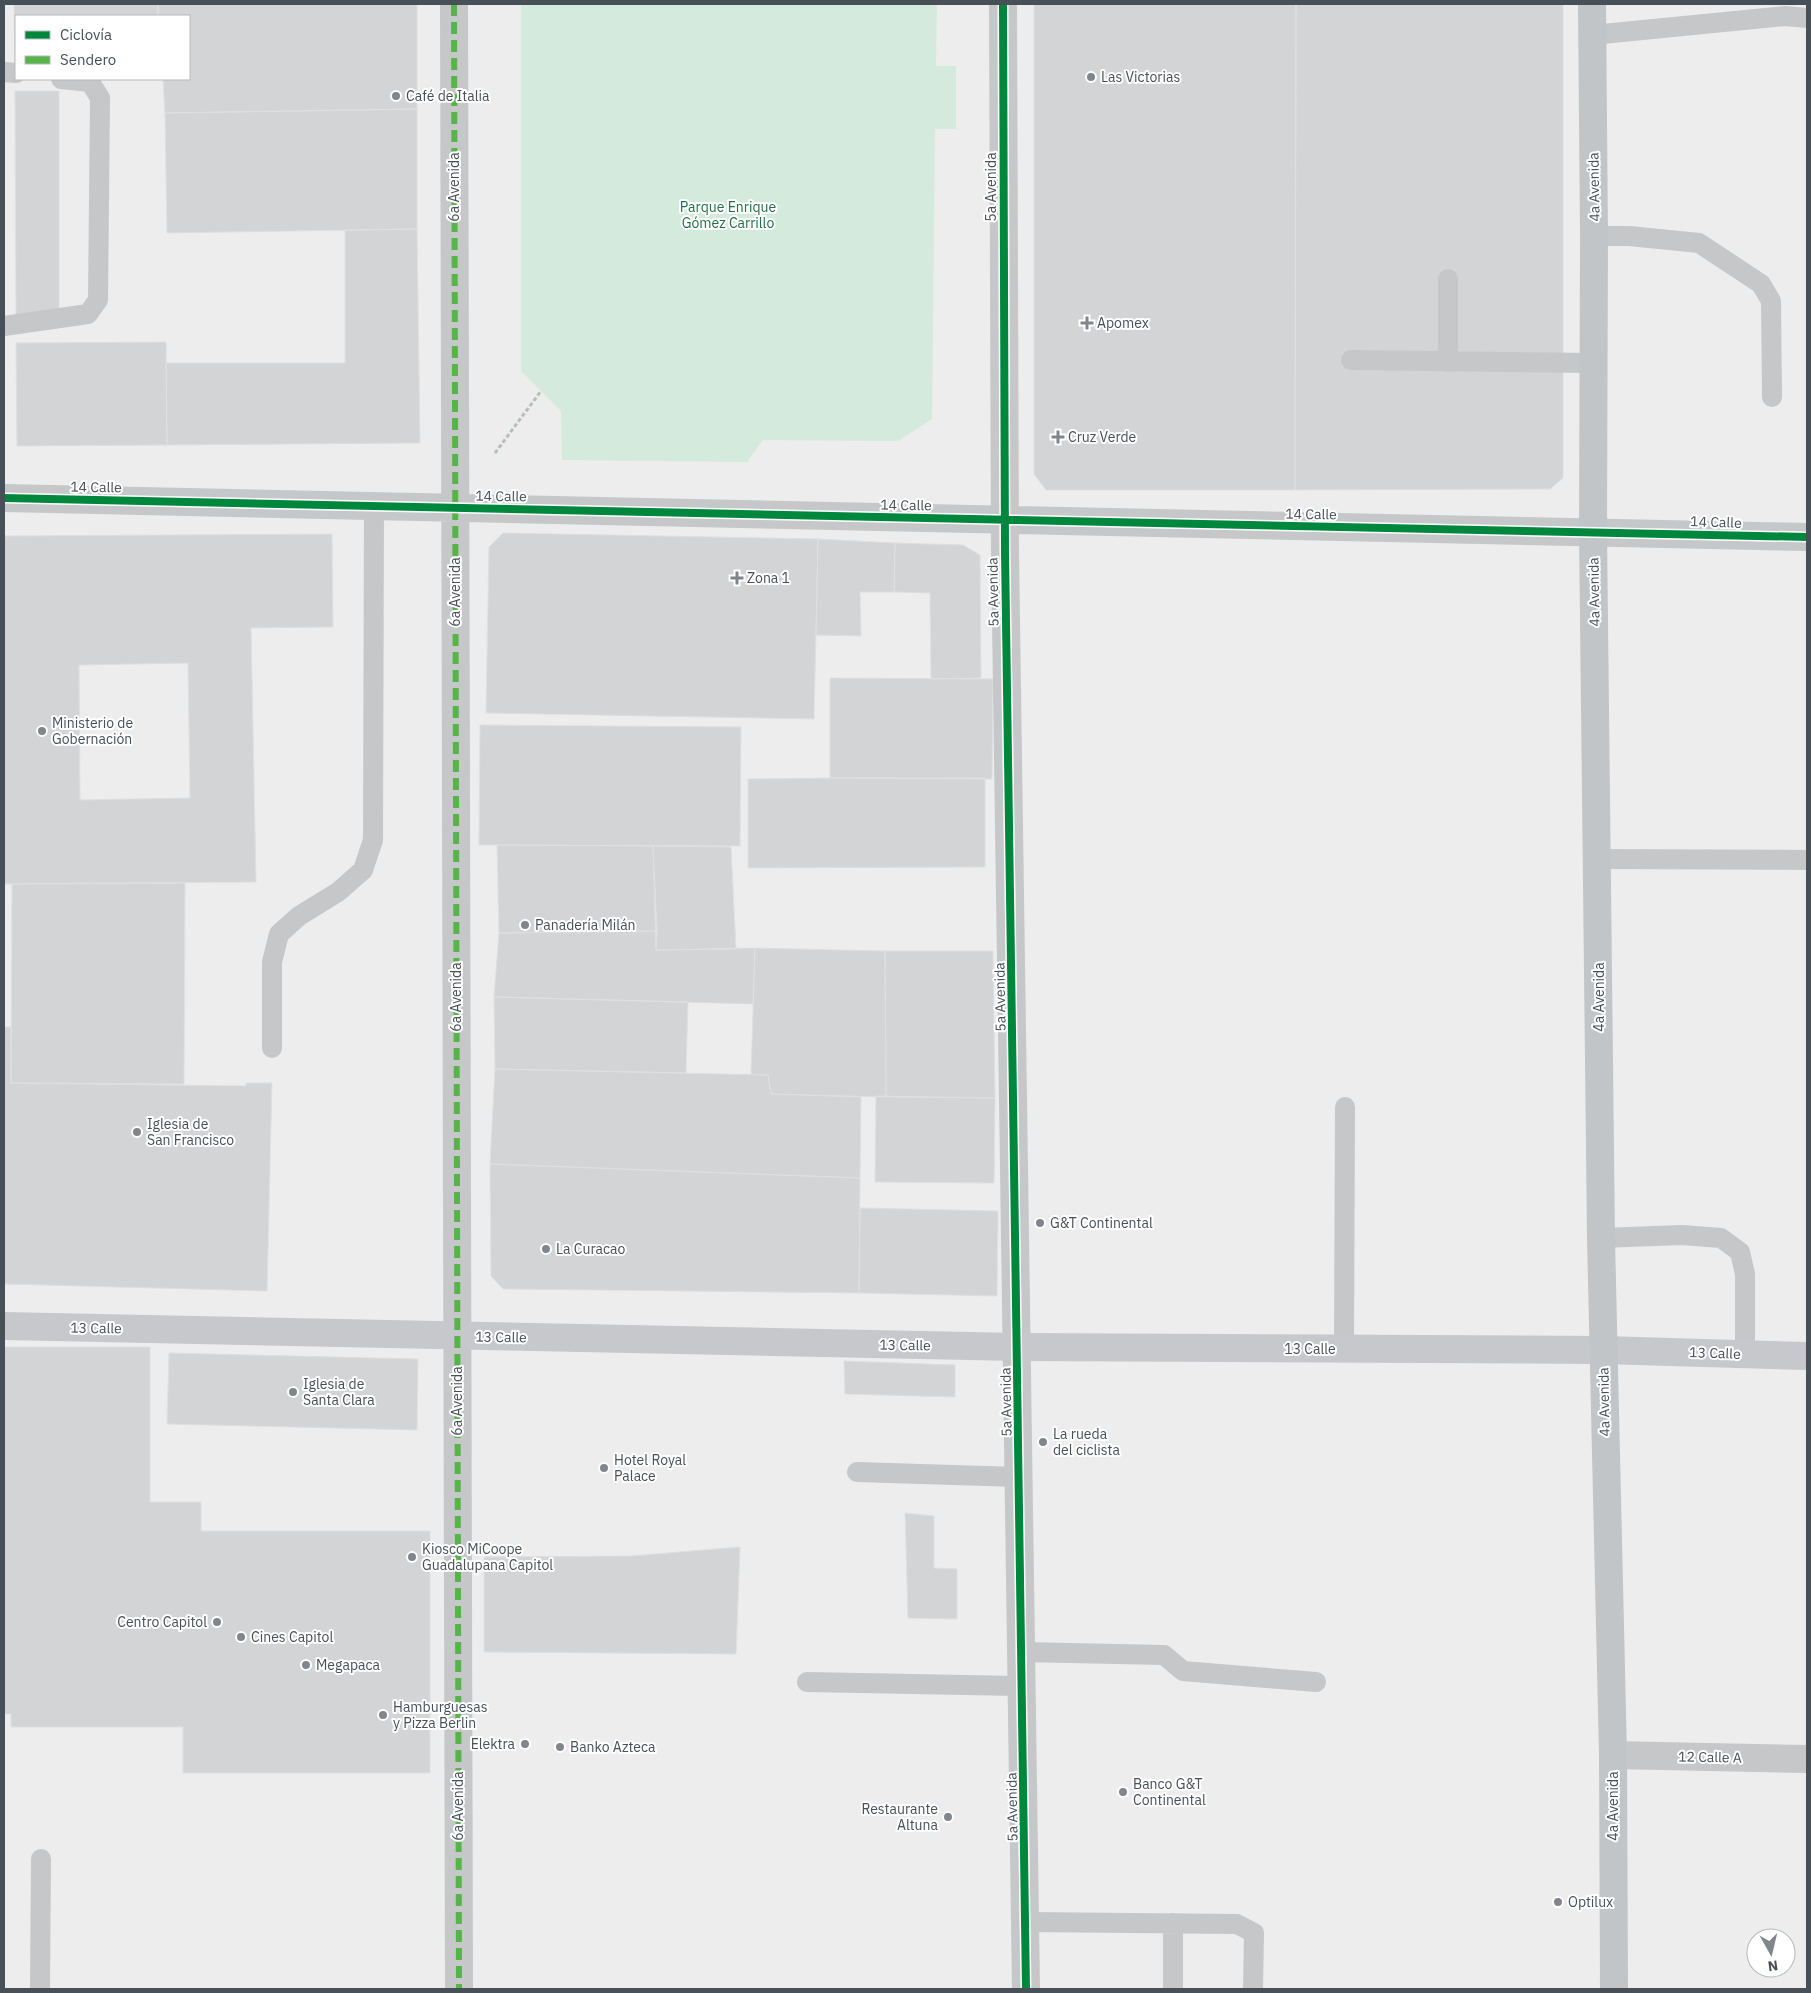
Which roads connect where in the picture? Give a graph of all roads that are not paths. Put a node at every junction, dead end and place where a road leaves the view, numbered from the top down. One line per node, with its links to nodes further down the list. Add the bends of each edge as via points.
1 (454, 4): 16 (street, 6a Avenida)
2 (1003, 4): 17 (street, 5a Avenida)
3 (1592, 4): 5 (main road, 4a Avenida)
4 (1807, 18): 5 (lane, via 1785,16)
5 (1592, 35): 7 (main road, 4a Avenida)
6 (71, 80): 9 (lane, via 90,82 100,98 98,300 88,314)
7 (1594, 236): 12 (main road, 4a Avenida); 13 (lane, via 1699,243 1761,284 1771,301)
8 (1448, 279): 11 (lane)
9 (4, 326)
10 (1351, 360): 11 (lane)
11 (1448, 362): 12 (lane)
12 (1594, 363): 18 (main road, 4a Avenida)
13 (1772, 397)
14 (4, 498): 15 (street, 14 Calle)
15 (374, 506): 16 (street, 14 Calle); 22 (lane, via 373,840 363,870 279,934 272,962)
16 (455, 508): 17 (street, 14 Calle); 26 (street, 6a Avenida)
17 (1005, 520): 18 (street, 14 Calle); 27 (street, 5a Avenida)
18 (1593, 532): 19 (street, 14 Calle); 20 (main road, 4a Avenida)
19 (1807, 537)
20 (1598, 859): 21 (lane); 24 (main road, 4a Avenida)
21 (1807, 860)
22 (272, 1048)
23 (1345, 1107): 28 (lane)
24 (1600, 1238): 29 (main road, 4a Avenida); 30 (lane, via 1721,1238 1740,1252 1745,1274)
25 (4, 1326): 26 (street, 13 Calle)
26 (457, 1336): 27 (street, 13 Calle); 44 (street, 6a Avenida)
27 (1018, 1347): 28 (street, 13 Calle); 33 (street, 5a Avenida)
28 (1344, 1349): 29 (street, 13 Calle)
29 (1603, 1350): 30 (street, 13 Calle); 38 (main road, 4a Avenida)
30 (1745, 1354): 31 (street, 13 Calle)
31 (1807, 1356)
32 (857, 1472): 33 (lane)
33 (1020, 1477): 34 (street, 5a Avenida)
34 (1022, 1652): 36 (lane, via 1164,1655 1183,1670); 37 (street, 5a Avenida)
35 (807, 1682): 37 (lane)
36 (1316, 1682)
37 (1023, 1686): 41 (street, 5a Avenida)
38 (1613, 1755): 39 (street, 12 Calle A); 48 (main road, 4a Avenida)
39 (1807, 1759)
40 (41, 1858): 43 (lane)
41 (1026, 1922): 42 (lane); 45 (street, 5a Avenida)
42 (1173, 1923): 46 (lane); 47 (lane, via 1237,1924 1254,1933)
43 (40, 1989)
44 (459, 1989)
45 (1026, 1989)
46 (1173, 1989)
47 (1254, 1989)
48 (1614, 1989)

